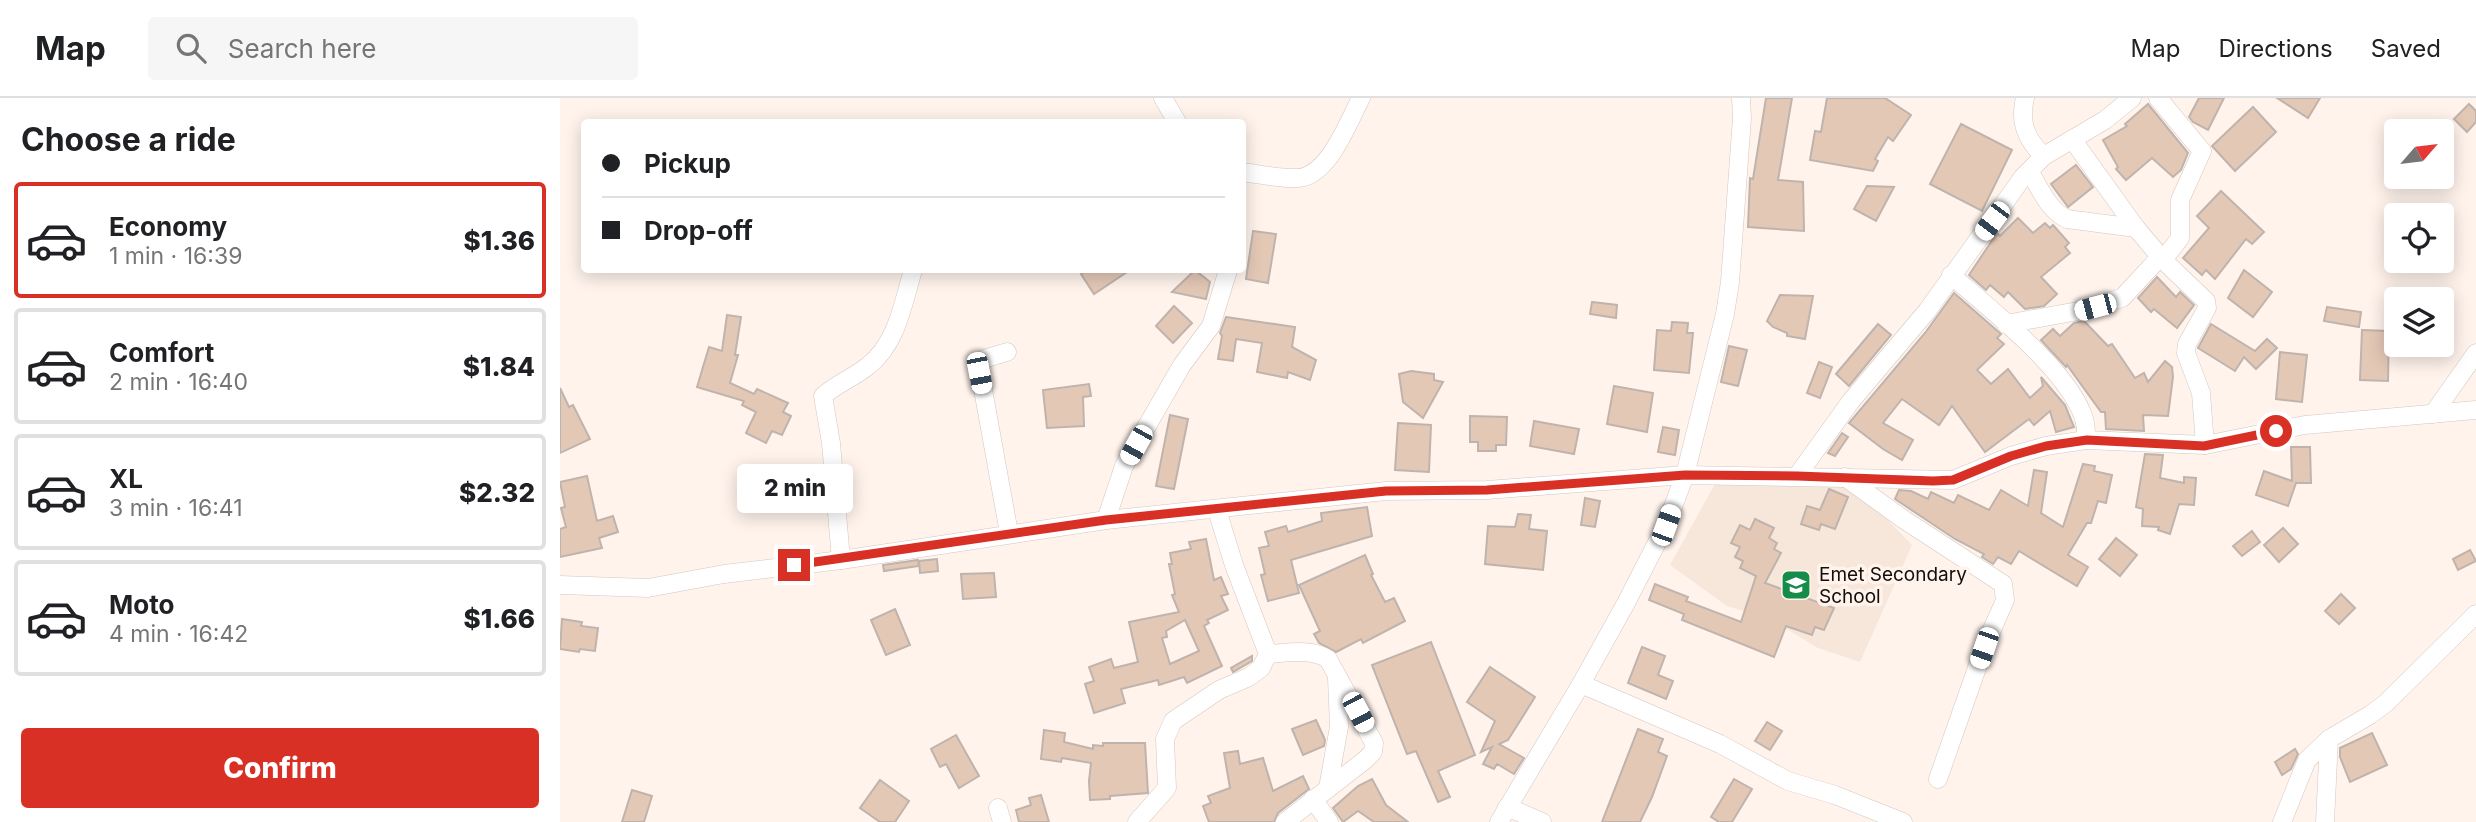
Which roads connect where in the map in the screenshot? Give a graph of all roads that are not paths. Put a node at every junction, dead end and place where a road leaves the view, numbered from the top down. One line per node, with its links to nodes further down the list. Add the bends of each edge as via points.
1 (1163, 98): 7 (street)
2 (1361, 98): 11 (street, via 1318,171 1300,178)
3 (1741, 98): 24 (street, via 1730,282)
4 (2025, 98): 9 (street, via 2023,129)
5 (2132, 98): 8 (street)
6 (2158, 98): 13 (street, via 2202,151 2180,200 2180,238)
7 (1175, 119)
8 (2072, 139): 9 (street); 12 (street)
9 (2044, 156): 10 (street)
10 (2029, 171): 12 (street, via 2059,215); 16 (street)
11 (1246, 172)
12 (2136, 228): 13 (street)
13 (2162, 258): 17 (street, via 2122,298); 23 (street, via 2206,300 2207,308 2186,354 2201,393)
14 (912, 273): 30 (street, via 883,353 822,396 831,443)
15 (1227, 273): 28 (street, via 1211,326 1182,365 1124,466)
16 (1951, 275): 17 (street); 25 (street)
17 (2006, 324): 22 (street, via 2064,382 2082,411)
18 (1007, 352): 29 (street, via 984,359 979,373)
19 (2476, 353): 21 (street)
20 (2476, 410): 21 (street)
21 (2433, 414): 23 (street, via 2305,425)
22 (2087, 440): 23 (street); 26 (street, via 2011,456 1953,480)
23 (2204, 446)
24 (1685, 475): 25 (street); 27 (street, via 1500,489 1386,491); 35 (street, via 1666,525)
25 (1797, 476): 26 (street)
26 (1845, 477): 37 (street, via 2003,584 2005,600)
27 (1217, 510): 28 (street); 33 (street)
28 (1106, 520): 29 (street)
29 (1009, 533): 30 (street)
30 (841, 560): 31 (street, via 648,588)
31 (560, 585)
32 (2476, 614): 36 (street, via 2386,702)
33 (1268, 654): 34 (street, via 1321,654); 41 (street, via 1261,668 1249,677 1219,690 1173,721 1165,739 1167,788)
34 (1336, 671): 38 (street, via 1339,727); 38 (street, via 1374,743 1365,760)
35 (1581, 684): 40 (street); 45 (street, via 1720,744 1788,781 1835,794)
36 (2329, 739): 46 (street, via 2307,760); 47 (street)
37 (1938, 779)
38 (1328, 788): 39 (street)
39 (1312, 799): 42 (street); 43 (street)
40 (1503, 814): 44 (street)
41 (1137, 822)
42 (1285, 822)
43 (1329, 822)
44 (1542, 822)
45 (1903, 822)
46 (2282, 822)
47 (2325, 822)

